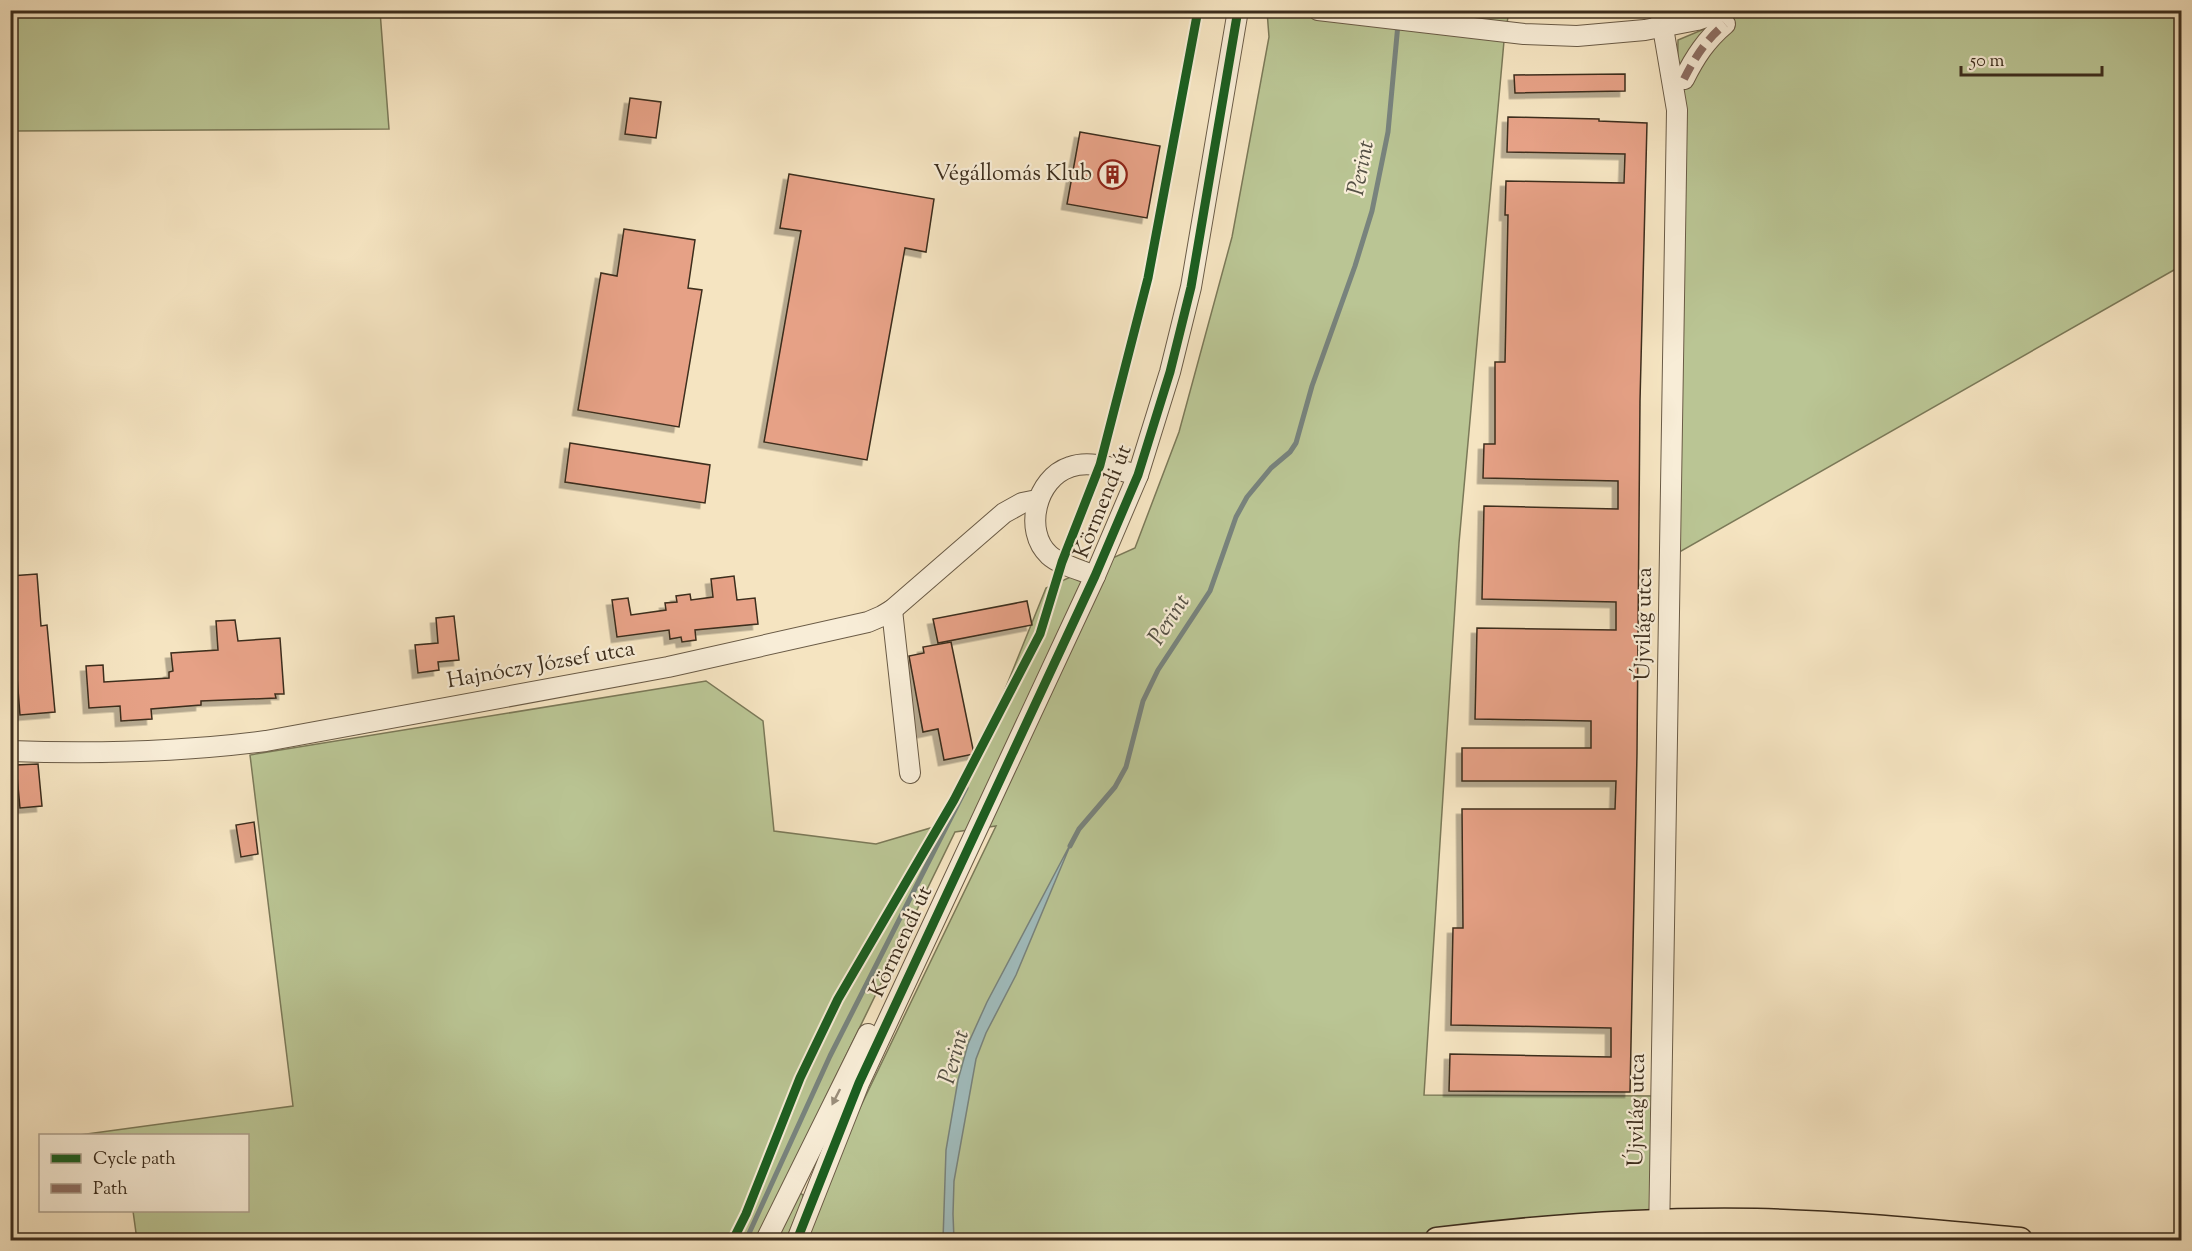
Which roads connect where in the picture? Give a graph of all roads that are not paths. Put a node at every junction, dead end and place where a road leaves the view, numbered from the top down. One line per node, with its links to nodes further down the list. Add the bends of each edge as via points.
1 (1238, 10): 6 (street, Körmendi út, via 1191,287)
2 (1318, 10): 4 (street, via 1524,34 1577,36 1623,33)
3 (1725, 17): 4 (street); 5 (street, via 1700,49)
4 (1662, 19): 13 (street, Újvilág utca, via 1677,110)
5 (1684, 80)
6 (1138, 475): 7 (street, via 1100,465 1071,466 1047,482); 8 (street, Körmendi út)
7 (1037, 500): 8 (street, via 1039,543 1050,556); 9 (street, Hajnóczy József utca, via 1004,513)
8 (1095, 576): 12 (street, Körmendi út)
9 (892, 610): 10 (street, Hajnóczy József utca, via 860,624 668,667 266,741 205,749 112,753); 11 (street)
10 (10, 752)
11 (910, 773)
12 (953, 879): 14 (street, Körmendi út, one-way to 14, via 859,1052); 15 (street, Körmendi út, via 859,1083)
13 (1660, 1231): 16 (main road, via 1570,1226); 17 (main road, via 1707,1221 1808,1223)
14 (766, 1240)
15 (797, 1240)
16 (1437, 1240)
17 (2020, 1240)

